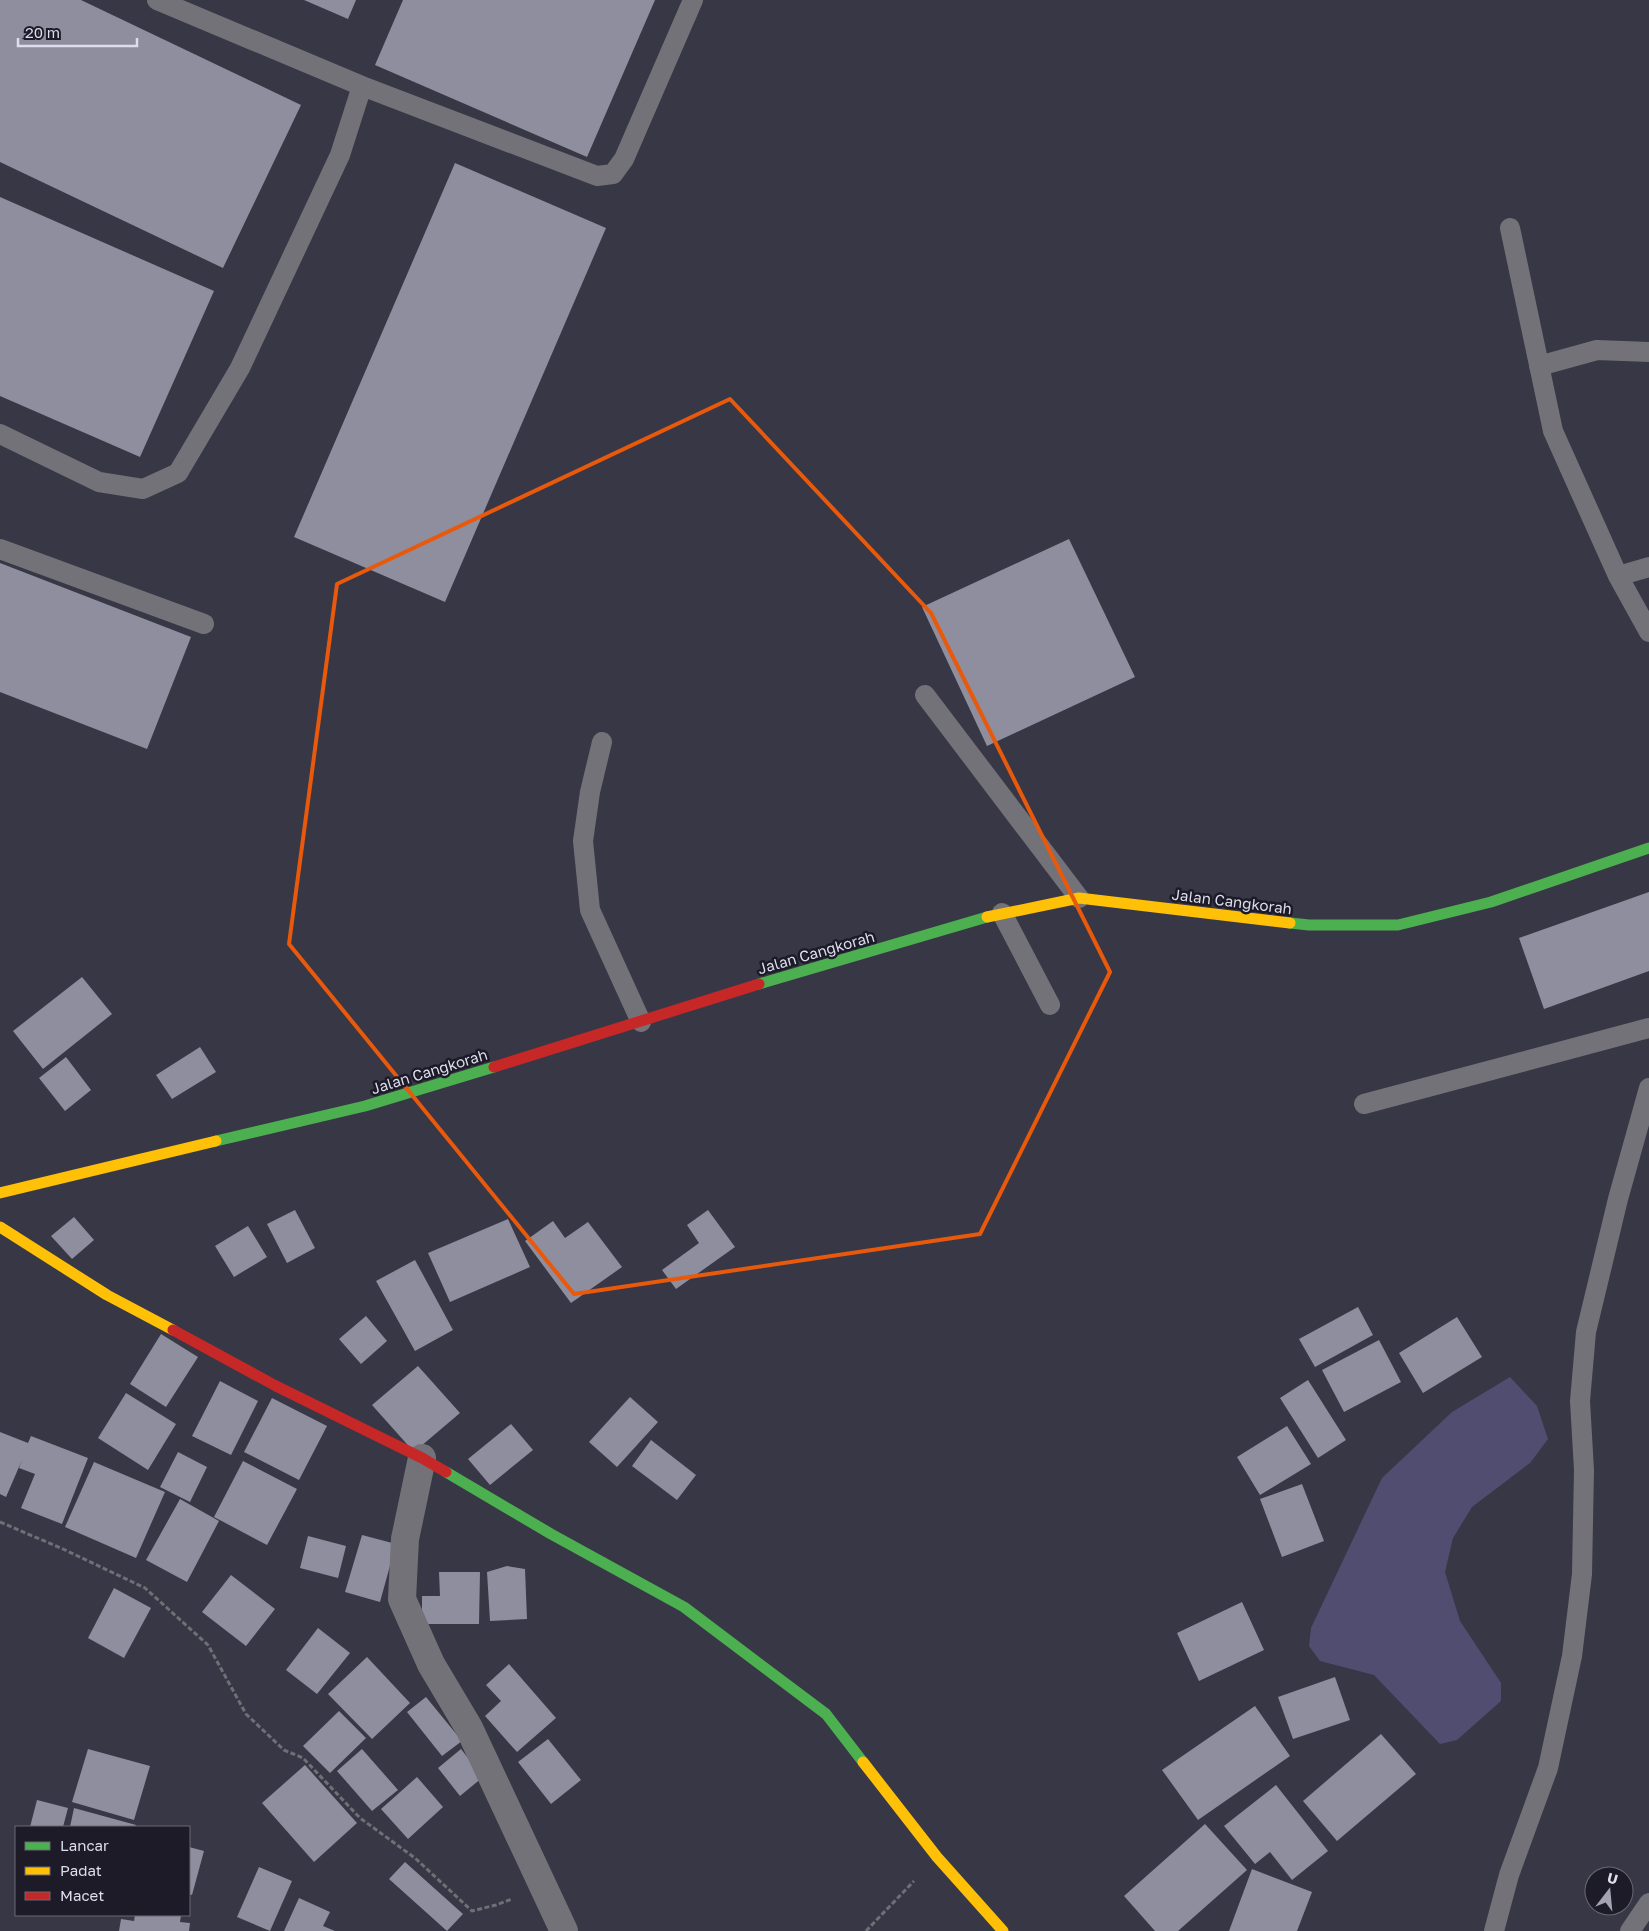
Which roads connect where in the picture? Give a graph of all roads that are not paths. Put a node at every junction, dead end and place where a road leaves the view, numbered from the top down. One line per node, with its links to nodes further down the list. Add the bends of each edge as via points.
1 (157, 0): 3 (lane)
2 (693, 0): 3 (lane, via 624,159 613,174 597,176)
3 (362, 86): 7 (lane, via 340,156 240,368 178,474 143,489 99,482)
4 (1510, 228): 6 (lane)
5 (1649, 352): 6 (lane, via 1598,350)
6 (1539, 366): 10 (lane, via 1553,431)
7 (0, 434)
8 (0, 549): 11 (lane)
9 (1649, 567): 10 (lane)
10 (1618, 576): 12 (lane)
11 (204, 624)
12 (1649, 632)
13 (925, 695): 16 (lane)
14 (602, 742): 19 (lane, via 583,841 590,910)
15 (1649, 848): 16 (main road, Jalan Cangkorah, via 1491,902 1398,925 1309,925)
16 (1079, 898): 17 (main road, Jalan Cangkorah)
17 (1002, 913): 18 (lane); 19 (main road, Jalan Cangkorah, via 734,991)
18 (1050, 1005)
19 (641, 1022): 23 (main road, Jalan Cangkorah, via 365,1106)
20 (1649, 1028): 22 (lane)
21 (1649, 1088): 29 (lane, via 1586,1332 1580,1401 1584,1470 1582,1574 1572,1656 1548,1768 1509,1875)
22 (1364, 1104)
23 (0, 1193)
24 (0, 1227): 25 (main road, via 106,1295 276,1386)
25 (422, 1458): 27 (street, via 405,1538 402,1599 431,1664 469,1728); 28 (main road, via 684,1607 826,1714 937,1857)
26 (1649, 1903): 30 (lane)
27 (564, 1931)
28 (1003, 1931)
29 (1494, 1931)
30 (1630, 1931)

